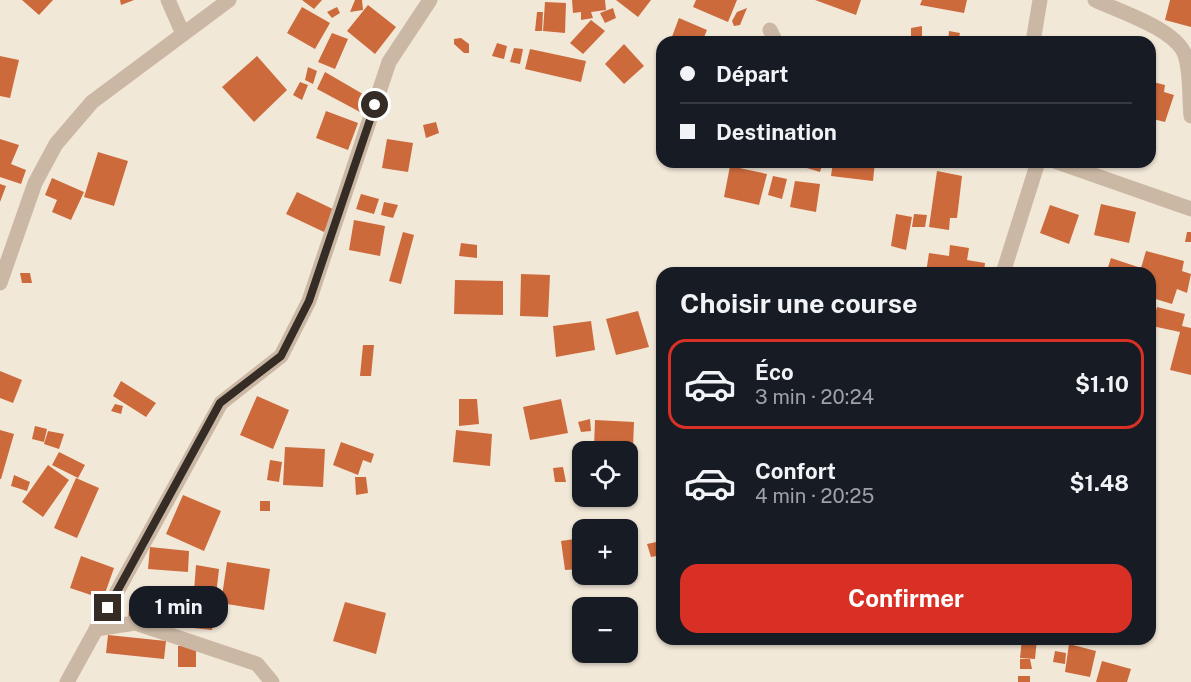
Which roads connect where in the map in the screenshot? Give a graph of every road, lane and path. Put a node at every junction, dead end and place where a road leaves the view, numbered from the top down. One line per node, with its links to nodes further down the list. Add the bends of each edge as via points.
1 (168, 0): 6 (street)
2 (229, 0): 6 (street)
3 (430, 0): 14 (street, via 389,62 309,301 281,356 220,403)
4 (1040, 0): 7 (street)
5 (1095, 0): 8 (street, via 1169,35 1185,53)
6 (183, 34): 13 (street, via 92,102 56,144 35,183)
7 (1034, 36)
8 (1191, 116)
9 (1036, 168): 12 (street)
10 (1074, 168): 11 (street)
11 (1191, 209)
12 (1005, 267)
13 (0, 283)
14 (96, 629): 15 (street); 16 (street, via 135,623 257,664)
15 (67, 682)
16 (272, 682)

